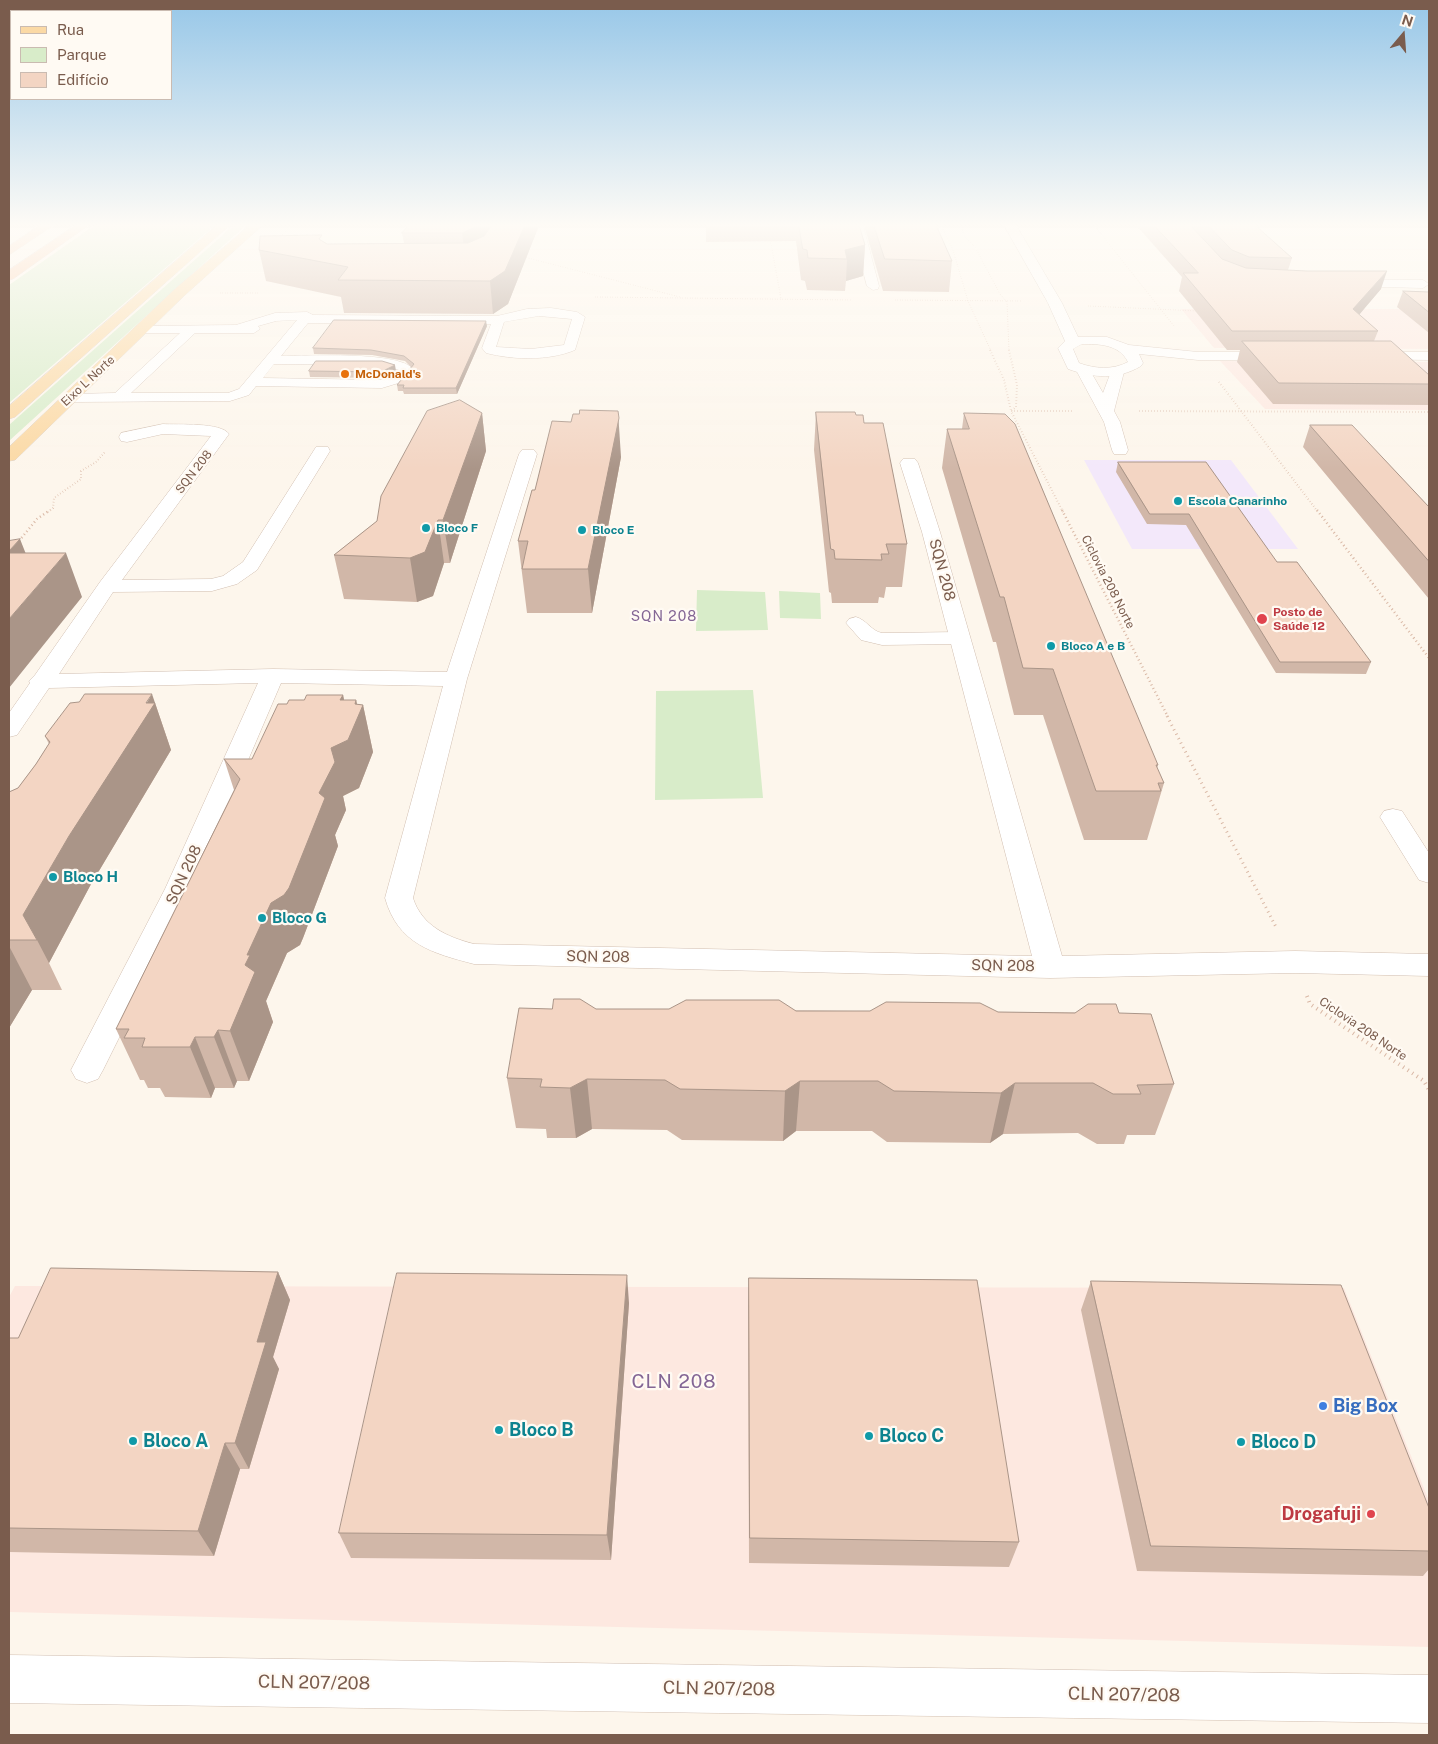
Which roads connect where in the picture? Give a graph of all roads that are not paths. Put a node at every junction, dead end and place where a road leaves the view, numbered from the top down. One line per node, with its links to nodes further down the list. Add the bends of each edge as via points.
1 (131, 306): 24 (main road, Eixo L Norte)
2 (166, 306): 7 (main road, Eixo L Norte)
3 (1057, 306): 10 (street)
4 (1059, 306): 9 (street)
5 (498, 320): 5 (lane, via 489,348 492,351 556,352 570,347 579,317 565,313 519,313); 6 (lane)
6 (301, 325): 8 (lane); 16 (lane)
7 (143, 330): 8 (lane); 22 (main road, Eixo L Norte)
8 (191, 330): 21 (lane)
9 (1095, 340): 10 (street); 11 (street)
10 (1073, 342): 18 (street, via 1065,348 1066,353 1073,366)
11 (1129, 349): 12 (street); 17 (street)
12 (1198, 356): 13 (street); 17 (street)
13 (1294, 356)
14 (1352, 356): 15 (street)
15 (1429, 356)
16 (271, 360): 20 (lane); 20 (lane, via 383,361 406,368 400,378 382,384)
17 (1136, 363): 19 (street)
18 (1083, 370): 19 (street); 23 (street)
19 (1117, 372): 23 (street)
20 (252, 382): 21 (lane, via 244,392 230,396)
21 (119, 397): 22 (lane)
22 (71, 398): 29 (main road, Eixo L Norte)
23 (1106, 411): 26 (street)
24 (9, 414)
25 (127, 437): 31 (street, SQN 208, via 163,429 221,434)
26 (1120, 450)
27 (322, 451): 31 (street, via 250,566 236,577 212,585)
28 (528, 454): 35 (street, SQN 208)
29 (9, 456)
30 (909, 463): 33 (street, SQN 208, via 932,532)
31 (107, 586): 36 (street, SQN 208)
32 (856, 623): 33 (lane, via 868,636 882,639)
33 (960, 638): 41 (street, SQN 208)
34 (273, 676): 35 (street); 36 (street); 42 (street, SQN 208, via 179,889)
35 (456, 679): 41 (street, SQN 208, via 399,898 401,910 412,927 440,945 474,954)
36 (40, 681): 37 (street, SQN 208)
37 (9, 730)
38 (1393, 817): 39 (street)
39 (1429, 874)
40 (1429, 965): 41 (street, SQN 208, via 1294,962)
41 (1050, 967)
42 (87, 1070)
43 (9, 1679): 44 (street, CLN 207/208)
44 (1429, 1699)

